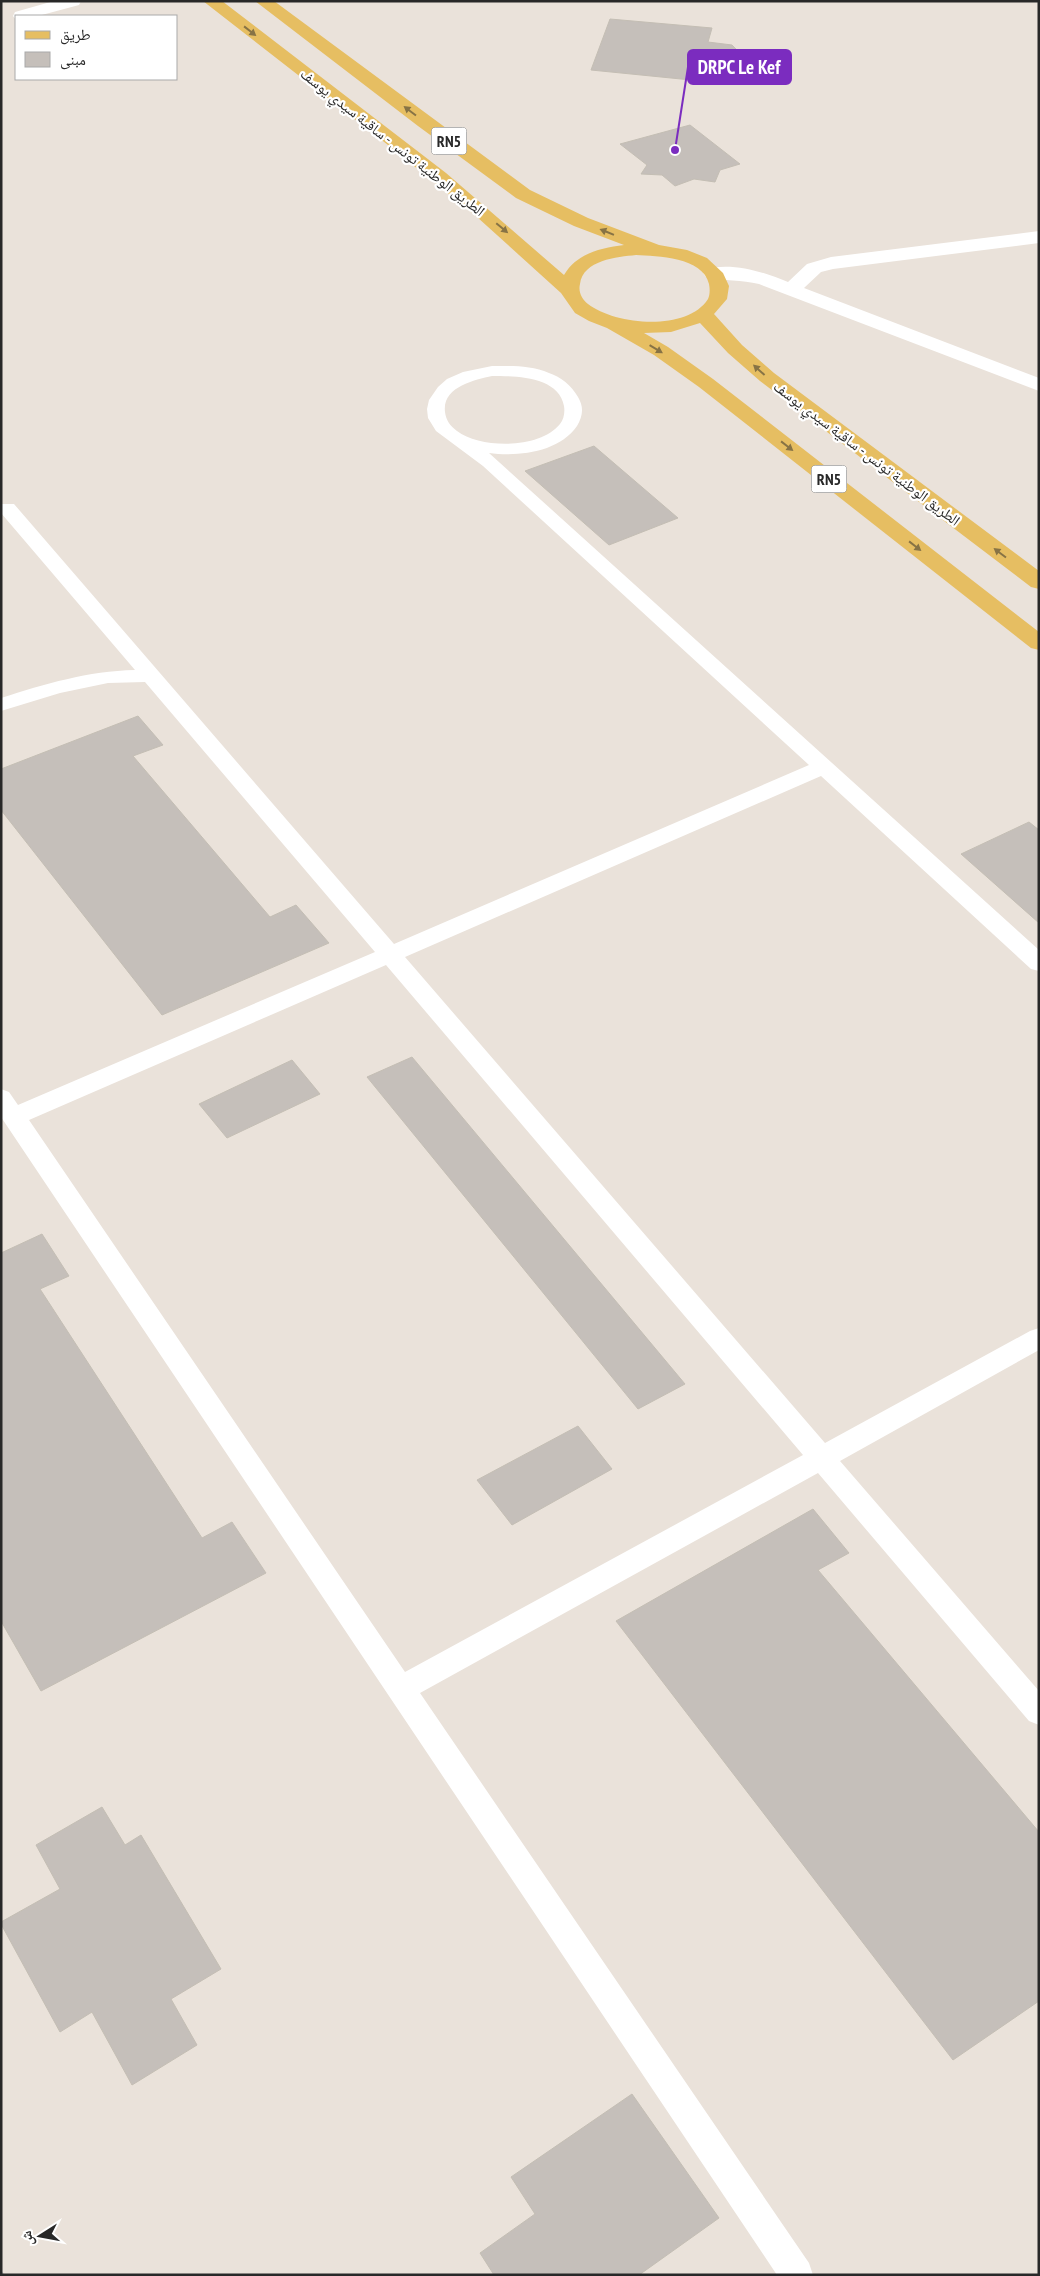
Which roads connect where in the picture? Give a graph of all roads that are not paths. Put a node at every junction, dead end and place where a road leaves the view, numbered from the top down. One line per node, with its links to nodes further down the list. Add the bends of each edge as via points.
1 (73, 1): 4 (street)
2 (211, 1): 9 (main road, الطريق الوطنية تونس - ساقية سيدي يوسف / RN5, one-way to 9, via 466,198 515,238)
3 (263, 1): 6 (main road, الطريق الوطنية تونس - ساقية سيدي يوسف / RN5, one-way to 3, via 581,222 523,194)
4 (21, 15)
5 (1039, 237): 8 (street, via 831,263 814,268)
6 (653, 249): 7 (main road, RN5, via 682,255 700,263); 9 (main road, RN5, via 620,251 592,259 574,273)
7 (716, 282): 8 (street); 10 (main road, RN5, via 717,300)
8 (786, 287): 12 (street)
9 (569, 290): 11 (main road, RN5, via 583,310)
10 (703, 314): 11 (main road, RN5, via 662,327); 15 (main road, الطريق الوطنية تونس - ساقية سيدي يوسف / RN5, one-way to 10, via 767,377)
11 (614, 324): 16 (main road, RN5, one-way to 16, via 661,351 706,383)
12 (1039, 385)
13 (464, 442): 13 (lane, via 489,448 517,448 544,442 563,431 574,417 574,402 563,388 544,377 519,371 466,376 447,387 435,401 435,416 444,430); 19 (lane)
14 (6, 508): 17 (lane)
15 (1039, 582)
16 (1039, 643)
17 (151, 676): 18 (lane, via 108,677 56,686); 20 (lane)
18 (1, 705)
19 (824, 767): 20 (lane); 21 (lane)
20 (390, 955): 22 (lane); 24 (lane)
21 (1039, 964)
22 (8, 1108): 25 (lane)
23 (1039, 1338): 24 (lane)
24 (821, 1458): 25 (lane); 26 (lane)
25 (401, 1689): 27 (lane)
26 (1039, 1712)
27 (797, 2275)

